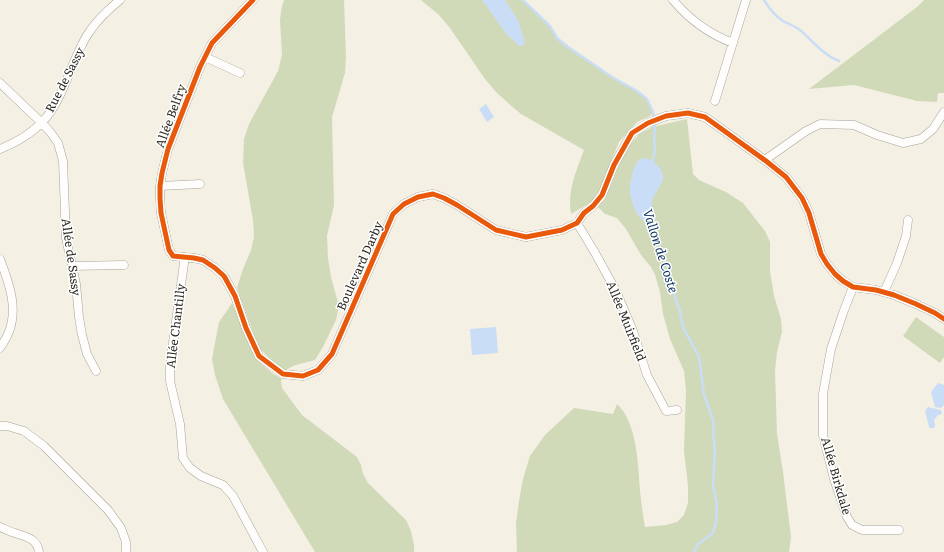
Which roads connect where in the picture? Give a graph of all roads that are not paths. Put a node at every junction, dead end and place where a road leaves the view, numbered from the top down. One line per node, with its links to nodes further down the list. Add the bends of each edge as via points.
1 (120, 0): 11 (street, Rue de Sassy, via 103,14 89,32 52,111)
2 (253, 0): 6 (street, Allée Belfry, via 212,43)
3 (673, 0): 5 (street, via 692,19 720,38)
4 (746, 0): 5 (street)
5 (733, 43): 9 (street)
6 (205, 57): 7 (street); 15 (street, Allée Belfry, via 168,149)
7 (240, 73)
8 (0, 83): 11 (street, Allée de Sassy)
9 (715, 101)
10 (944, 112): 13 (street, via 933,129 921,139 903,143 854,125 820,124 806,130)
11 (42, 123): 12 (street, Rue de Sassy); 22 (street, Allée de Sassy, via 58,143 63,161 66,238)
12 (0, 149)
13 (766, 161): 17 (street, Boulevard Darby, via 705,117 688,113 666,116 632,133 614,164 602,196); 23 (street, Boulevard Darby, via 786,177 802,198 821,254 835,274)
14 (200, 184): 15 (street)
15 (160, 186): 18 (street, Allée Belfry, via 161,213 169,250)
16 (908, 220): 24 (street, via 906,236)
17 (577, 223): 19 (street, Boulevard Darby, via 562,230 526,237 496,230 458,205 433,194 411,200 393,214 332,354 318,370 303,376 283,374 259,356 235,296 224,276 203,260); 28 (street, Allée Muirfield, via 616,291 633,331 647,375 666,411)
18 (173, 256): 19 (street, Boulevard Darby)
19 (184, 257): 34 (street, Allée Chantilly, via 170,365 170,381 180,424 183,458 190,468 201,476 223,485 233,496)
20 (0, 259): 26 (street, via 14,305 8,335)
21 (124, 265): 22 (street)
22 (72, 266): 27 (street, Allée de Sassy, via 82,335 87,354)
23 (853, 287): 24 (street, Boulevard Darby); 31 (street, Allée Birkdale, via 831,349 823,394 823,435 834,479 847,518 852,525 862,530)
24 (884, 292): 25 (street, Boulevard Darby, via 916,304)
25 (944, 319)
26 (0, 348)
27 (96, 371)
28 (677, 410)
29 (0, 426): 33 (street, via 24,431 44,446 108,510 121,528 126,542)
30 (0, 527): 32 (street, via 29,538 35,542)
31 (898, 530)
32 (39, 552)
33 (126, 552)
34 (262, 552)

